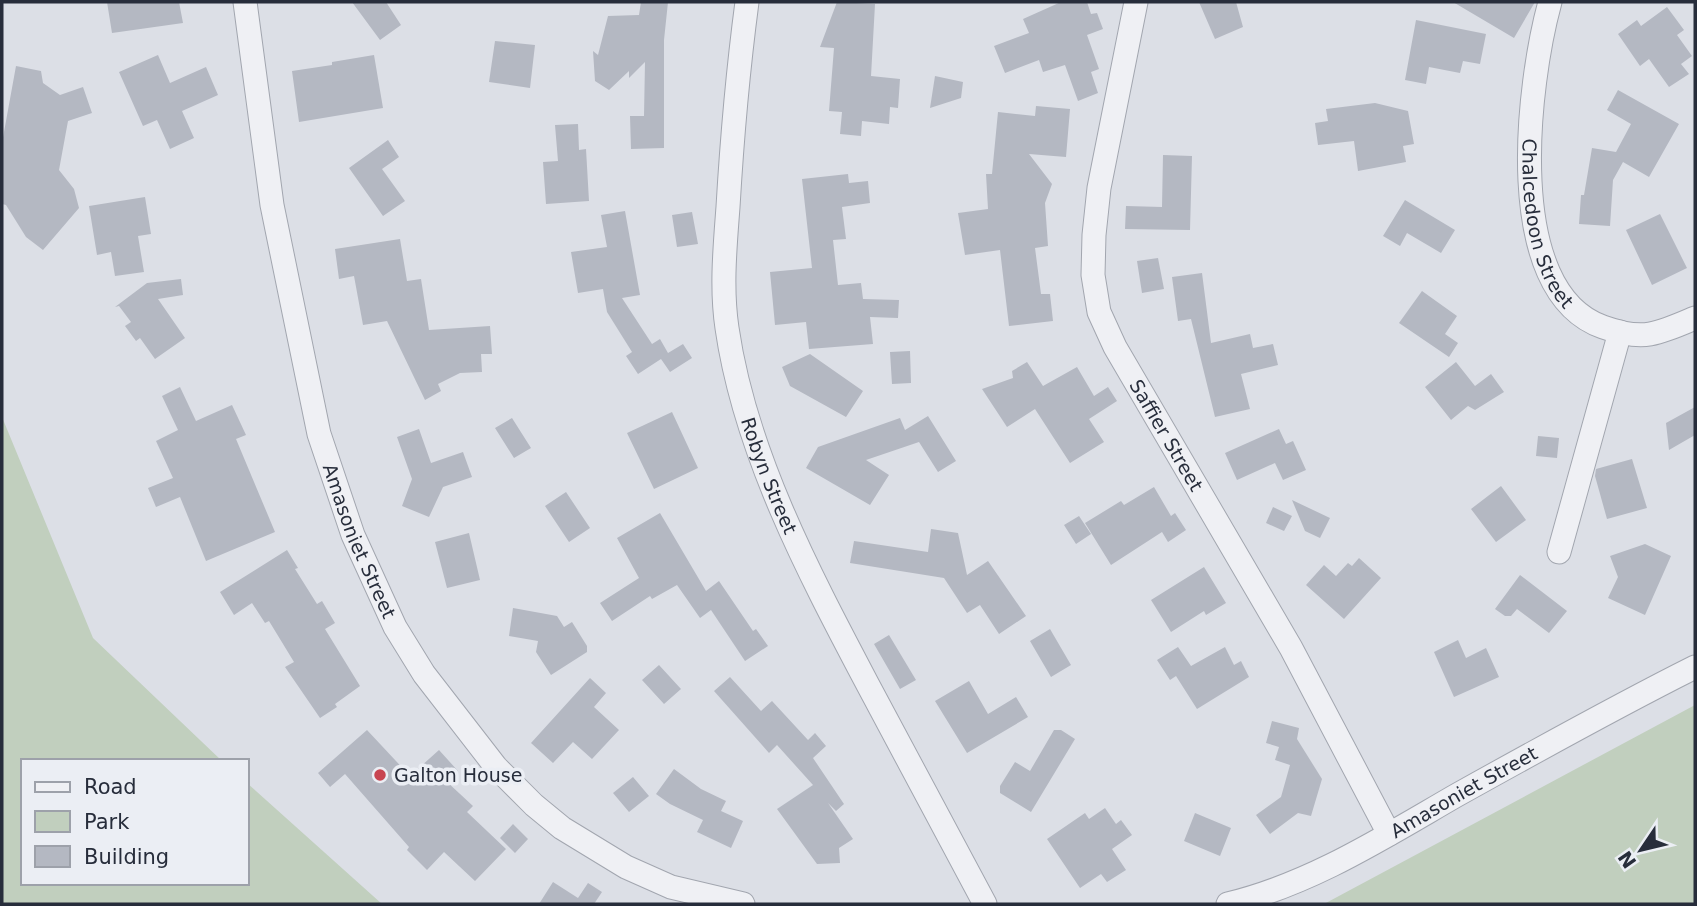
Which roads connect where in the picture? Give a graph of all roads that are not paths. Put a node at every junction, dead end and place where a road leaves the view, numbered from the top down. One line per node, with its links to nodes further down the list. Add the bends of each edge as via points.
1 (245, 2): 10 (street, Amasoniet Street, via 272,205 319,433 353,535 395,627 424,674 496,767 562,828 626,867 671,887)
2 (747, 2): 11 (street, Robyn Street, via 723,281 727,329 743,400 792,534)
3 (1136, 2): 9 (street, Saffier Street, via 1099,188 1093,275 1099,312 1291,648)
4 (1550, 2): 6 (street, Chalcedoon Street, via 1528,148 1534,221 1554,287 1590,322)
5 (1695, 318): 6 (street, Chalcedoon Street, via 1648,334)
6 (1620, 332): 7 (street)
7 (1559, 552)
8 (1695, 667): 9 (street, Amasoniet Street)
9 (1389, 834): 12 (street, Amasoniet Street, via 1286,887)
10 (743, 904)
11 (985, 904)
12 (1228, 904)

